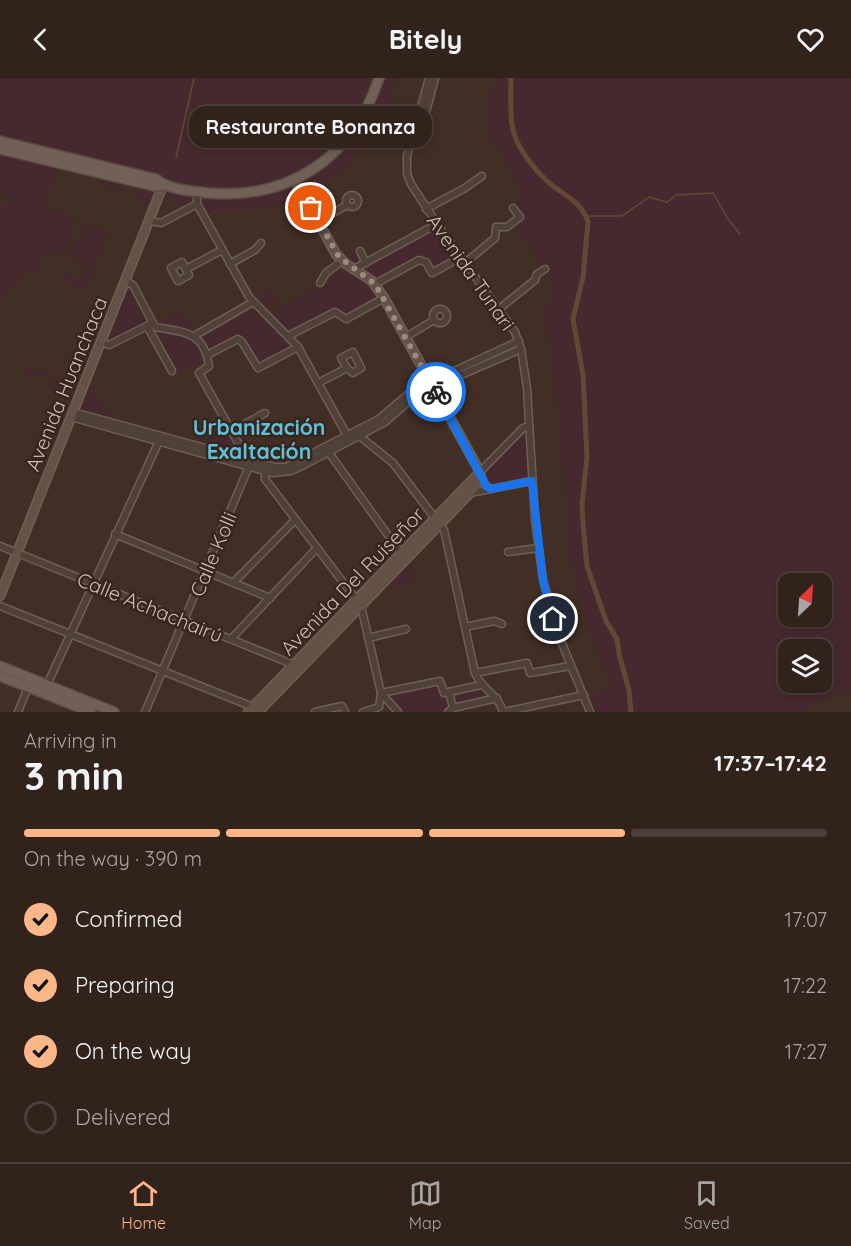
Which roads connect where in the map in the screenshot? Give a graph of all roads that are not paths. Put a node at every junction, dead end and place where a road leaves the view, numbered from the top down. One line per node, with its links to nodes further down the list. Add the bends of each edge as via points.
1 (379, 78): 4 (main road)
2 (429, 78): 3 (street, via 420,111 426,112)
3 (435, 78)
4 (367, 109): 6 (street); 10 (main road, via 343,144)
5 (420, 117): 6 (street, Avenida Tunari)
6 (417, 125): 16 (street, Avenida Tunari, via 407,155 407,174)
7 (0, 141): 11 (main road, via 156,179)
8 (0, 149): 11 (main road, via 154,186)
9 (483, 176): 16 (street)
10 (296, 180): 12 (main road, via 243,193); 18 (main road)
11 (163, 184): 12 (main road); 17 (main road, Avenida Huanchaca)
12 (197, 192): 13 (street)
13 (197, 204): 17 (street, via 161,223); 21 (street)
14 (347, 205): 18 (street)
15 (513, 208): 23 (street, via 520,217 507,227 496,227 495,238)
16 (426, 209): 19 (street, Avenida Tunari)
17 (150, 221): 30 (main road, Avenida Huanchaca)
18 (319, 221): 24 (main road)
19 (437, 224): 23 (street, Avenida Tunari); 25 (street)
20 (261, 243): 26 (street)
21 (222, 250): 26 (street); 27 (street)
22 (360, 251): 25 (street)
23 (463, 260): 32 (street, via 432,273 426,262 419,260); 35 (street, Avenida Tunari)
24 (342, 261): 28 (main road); 31 (street)
25 (366, 262): 28 (street)
26 (230, 264): 34 (street)
27 (186, 269)
28 (354, 269): 32 (main road)
29 (545, 269): 35 (street)
30 (125, 281): 37 (street, via 133,285); 42 (main road, Avenida Huanchaca)
31 (320, 283)
32 (375, 284): 33 (main road)
33 (384, 298): 39 (street, via 346,319 334,312); 40 (main road)
34 (253, 302): 38 (street); 39 (street)
35 (499, 309): 41 (street, Avenida Tunari)
36 (434, 320): 40 (street)
37 (150, 325): 38 (street); 42 (street, via 109,345); 47 (street)
38 (194, 336): 45 (street)
39 (288, 336): 43 (street)
40 (406, 337): 49 (main road)
41 (519, 341): 44 (street, Avenida Tunari); 49 (street)
42 (101, 342): 51 (main road, Avenida Huanchaca)
43 (298, 347): 45 (street, via 258,368 238,339); 48 (street)
44 (521, 349): 49 (street); 52 (street, Avenida Tunari)
45 (207, 355): 53 (street, via 209,366 199,373)
46 (346, 368): 48 (street)
47 (172, 371)
48 (318, 383): 56 (street)
49 (432, 384): 54 (street, via 385,422); 61 (main road)
50 (265, 413): 53 (street)
51 (72, 414): 55 (street); 72 (main road, Avenida Huanchaca)
52 (529, 426): 61 (street, Avenida Del Ruiseñor); 62 (street, Avenida Tunari)
53 (232, 431): 58 (street, via 242,450)
54 (356, 433): 56 (street); 66 (street, via 393,463)
55 (160, 438): 58 (street); 67 (street)
56 (348, 438): 57 (street)
57 (327, 449): 60 (street, via 291,465); 73 (street)
58 (242, 461): 59 (street)
59 (251, 464): 60 (street); 74 (street, Calle Kolli)
60 (266, 468): 65 (street, via 265,479)
61 (480, 472): 63 (street, via 484,484); 64 (main road, Avenida Del Ruiseñor); 66 (main road, Avenida Del Ruiseñor)
62 (532, 481): 63 (street); 70 (street, Avenida Tunari)
63 (491, 489): 64 (street)
64 (470, 494): 66 (main road, Avenida Del Ruiseñor)
65 (296, 520): 69 (street); 75 (street)
66 (438, 520): 73 (main road, Avenida Del Ruiseñor); 83 (street, via 444,530)
67 (115, 534): 74 (street); 76 (street)
68 (0, 546): 72 (street, Calle Achachairú)
69 (317, 548): 78 (street); 79 (street)
70 (538, 548): 71 (street); 90 (street, Avenida Tunari, via 553,619)
71 (508, 552)
72 (16, 553): 76 (street, Calle Achachairú); 77 (main road, Avenida Huanchaca)
73 (404, 556): 79 (main road, Avenida Del Ruiseñor)
74 (206, 570): 75 (street); 81 (street, Calle Kolli)
75 (234, 582): 78 (street)
76 (92, 583): 81 (street, Calle Achachairú); 85 (street)
77 (0, 596)
78 (270, 598): 87 (street)
79 (359, 603): 86 (street); 89 (main road, Avenida Del Ruiseñor)
80 (0, 606): 85 (street)
81 (185, 621): 87 (street, Calle Achachairú); 91 (street, Calle Kolli)
82 (502, 624): 83 (street, via 494,621)
83 (465, 627): 92 (street)
84 (406, 629): 86 (street)
85 (70, 633): 91 (street); 94 (street)
86 (368, 638): 98 (street)
87 (231, 639): 89 (street, Calle Achachairú)
88 (0, 666): 94 (main road)
89 (297, 666): 102 (main road, Avenida Del Ruiseñor)
90 (570, 666): 92 (street, via 530,673 527,663); 99 (street, Avenida Tunari)
91 (164, 670): 102 (street); 107 (street, Calle Kolli)
92 (475, 673): 95 (street)
93 (0, 676): 96 (main road)
94 (47, 684): 106 (main road)
95 (481, 685): 97 (street); 100 (street)
96 (28, 687): 101 (main road); 104 (street)
97 (449, 692): 98 (street, via 444,693 440,681); 103 (street)
98 (381, 693): 110 (street, via 380,707); 111 (street)
99 (584, 695): 112 (street); 113 (street, Avenida Tunari)
100 (497, 698): 103 (street); 112 (street)
101 (78, 710): 105 (main road)
102 (253, 710)
103 (450, 710)
104 (18, 712)
105 (91, 712)
106 (114, 712)
107 (145, 712)
108 (315, 712): 109 (street, via 342,706)
109 (345, 712)
110 (363, 712)
111 (398, 712)
112 (503, 712)
113 (590, 712)

